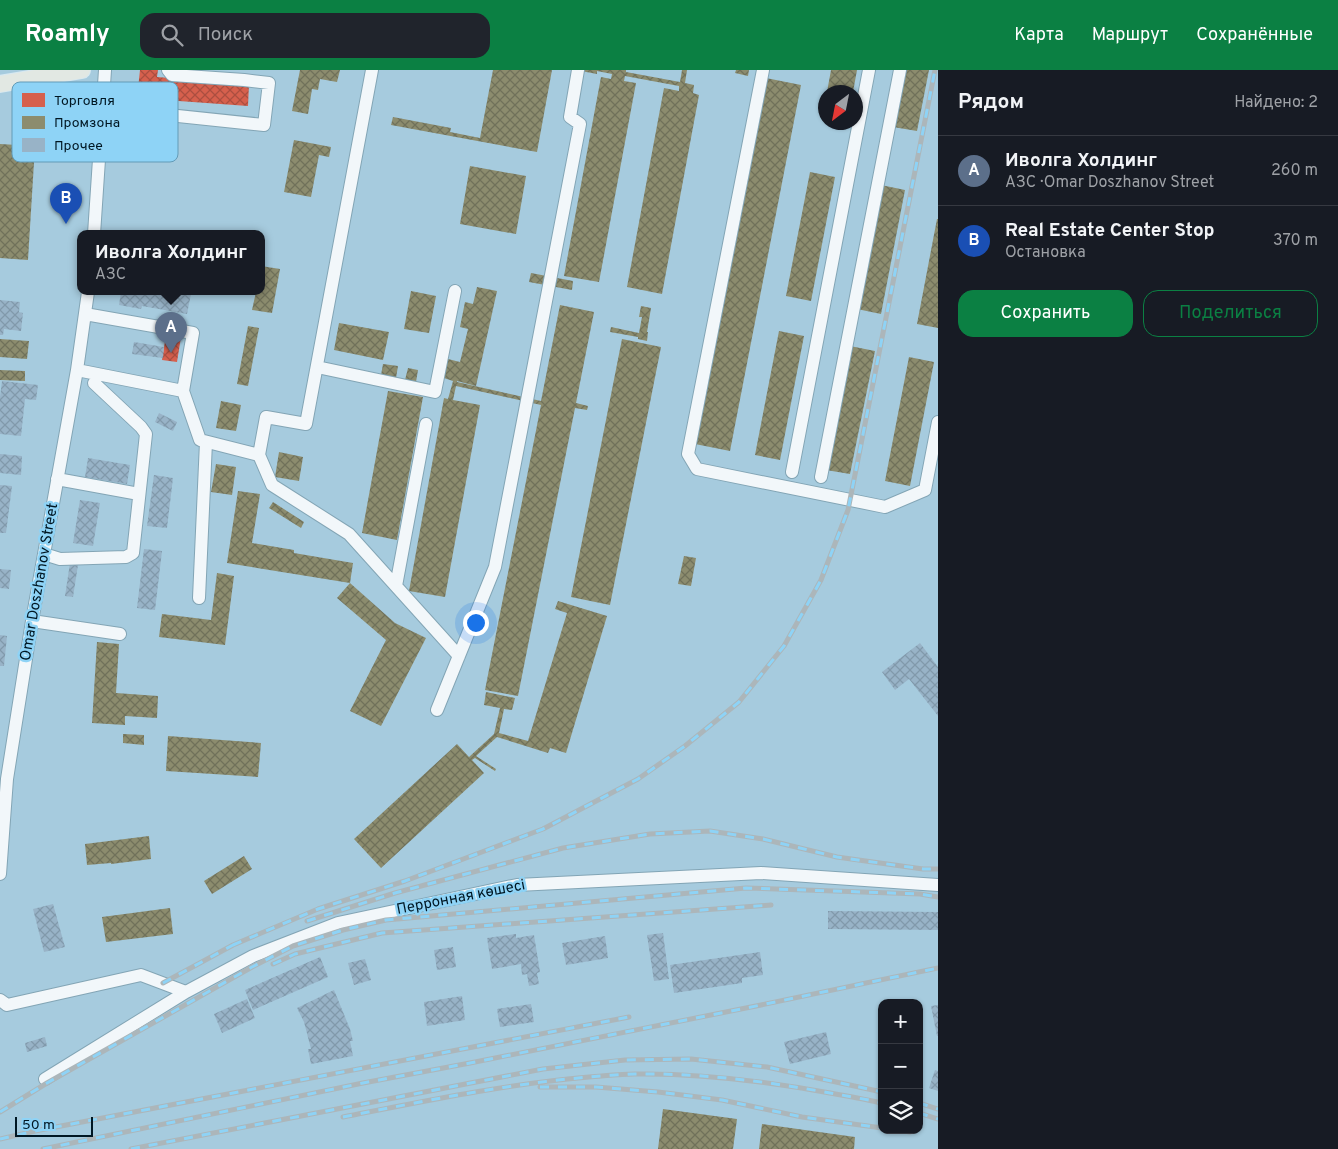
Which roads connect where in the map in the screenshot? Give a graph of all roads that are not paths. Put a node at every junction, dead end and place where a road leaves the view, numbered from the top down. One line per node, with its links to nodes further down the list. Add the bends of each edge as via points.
1 (82, 70): 9 (main road)
2 (168, 70): 8 (street, via 172,75)
3 (372, 70): 16 (street)
4 (578, 70): 33 (street, via 570,117 580,124 495,567)
5 (763, 70): 20 (street, via 688,454 697,469 885,507 925,490)
6 (869, 70): 24 (street)
7 (900, 70): 25 (street)
8 (244, 75): 10 (street, via 269,83 264,125)
9 (0, 84)
10 (178, 116)
11 (99, 162): 12 (street)
12 (94, 230)
13 (455, 290): 16 (street, via 435,392)
14 (88, 295): 15 (street, Omar Doszhanov Street)
15 (85, 314): 17 (street, Omar Doszhanov Street); 19 (street, via 193,333)
16 (316, 367): 23 (street, via 306,424 266,417)
17 (77, 370): 19 (street); 26 (street, Omar Doszhanov Street)
18 (94, 383): 27 (street, via 146,434)
19 (183, 391): 22 (street, via 200,440)
20 (938, 422)
21 (426, 424): 29 (street)
22 (206, 442): 23 (street); 30 (street)
23 (259, 456): 29 (street, via 272,485 349,534)
24 (792, 472)
25 (821, 477)
26 (57, 479): 27 (street); 28 (street, Omar Doszhanov Street)
27 (139, 494): 28 (street, via 133,553 126,557 60,559)
28 (44, 554): 31 (street, Omar Doszhanov Street)
29 (396, 586): 33 (street)
30 (199, 598)
31 (32, 621): 32 (street); 35 (street, Omar Doszhanov Street)
32 (120, 634)
33 (459, 656): 34 (street)
34 (437, 710)
35 (4, 779): 36 (street, Omar Doszhanov Street)
36 (0, 874)
37 (938, 885): 38 (street, Перронная көшесі, via 761,872 517,885 338,922 253,956)
38 (186, 992): 39 (street, via 141,975); 40 (street, Перронная көшесі)
39 (4, 1002)
40 (45, 1079)

